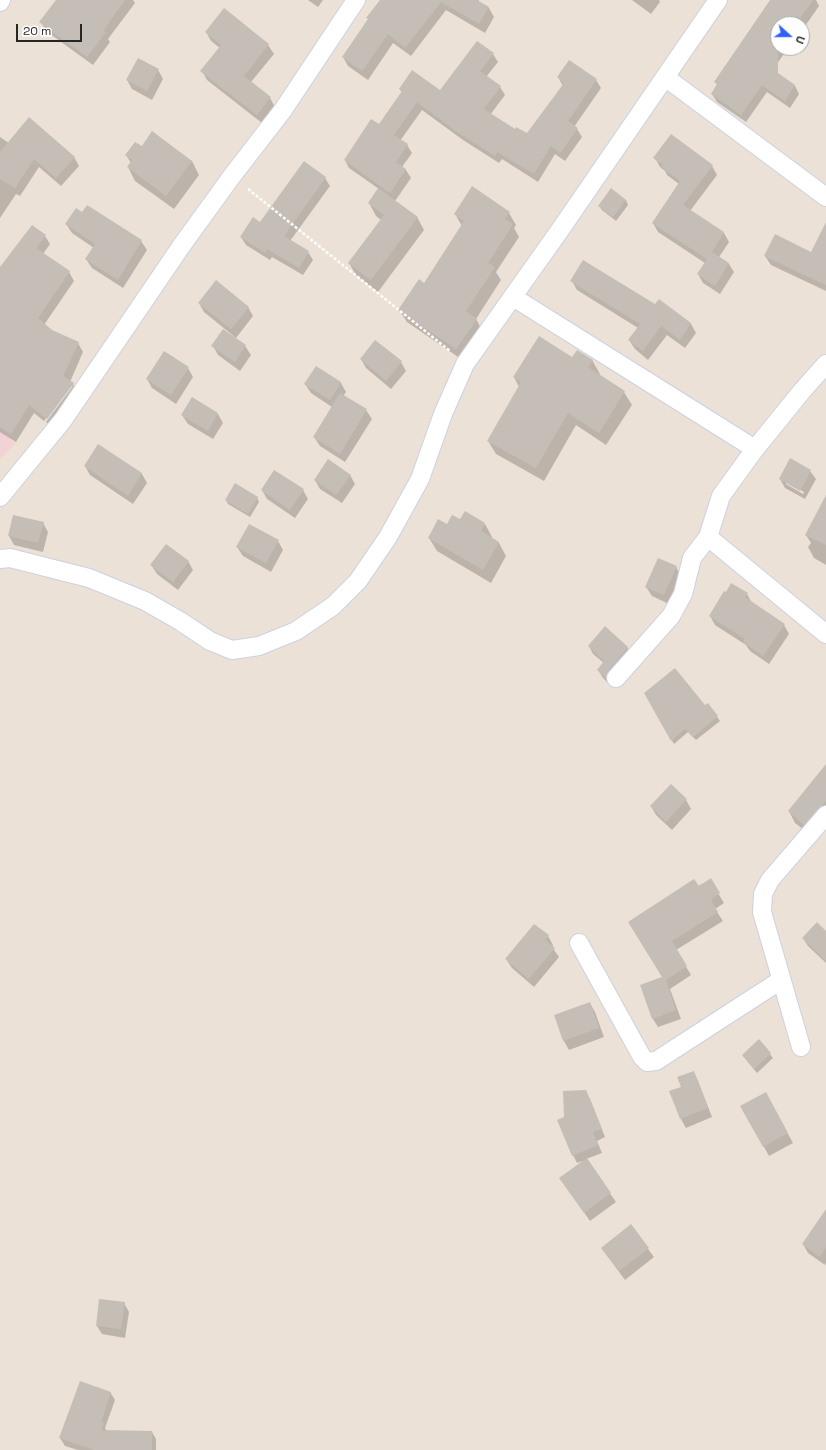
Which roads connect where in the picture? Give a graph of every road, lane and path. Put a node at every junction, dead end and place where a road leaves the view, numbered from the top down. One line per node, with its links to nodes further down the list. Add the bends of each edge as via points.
1 (356, 0): 4 (street, via 283,110)
2 (718, 0): 3 (street)
3 (665, 77): 5 (street); 6 (street)
4 (232, 176): 7 (path); 10 (street, via 63,420)
5 (826, 197)
6 (512, 297): 7 (street); 9 (street)
7 (465, 364): 12 (street, via 443,414 420,479 388,537 358,581 333,606 296,631 259,646 232,650 210,640 145,600 89,578 10,558)
8 (826, 364): 9 (street)
9 (755, 449): 11 (street, via 721,496)
10 (0, 497)
11 (708, 537): 13 (street); 14 (street, via 692,558 683,594 671,616)
12 (0, 559)
13 (826, 634)
14 (616, 678)
15 (826, 815): 17 (street, via 770,880 763,894 762,912)
16 (579, 943): 17 (street, via 647,1062 656,1062)
17 (781, 980): 18 (street)
18 (801, 1047)

